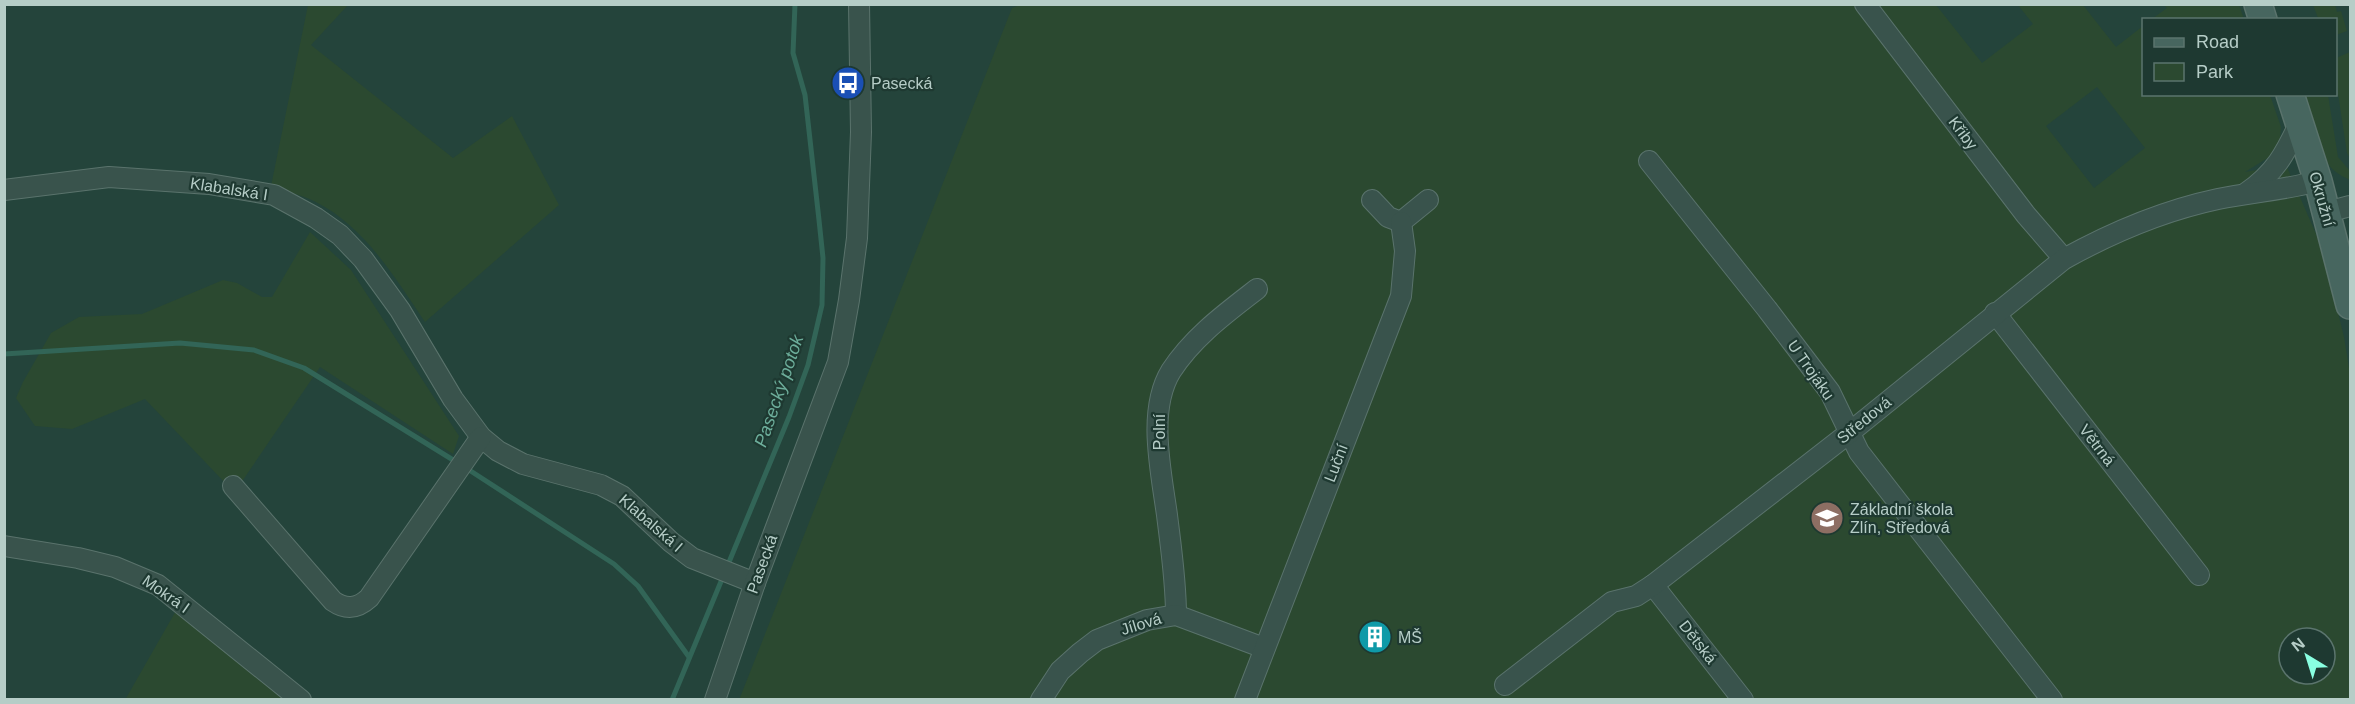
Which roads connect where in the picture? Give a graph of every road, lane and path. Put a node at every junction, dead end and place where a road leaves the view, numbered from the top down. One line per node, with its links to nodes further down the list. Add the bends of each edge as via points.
1 (859, 4): 22 (street, Pasecká, via 861,132 857,238 838,362)
2 (1865, 4): 13 (street, Křiby)
3 (2291, 96): 4 (street, Okružní)
4 (2300, 122): 6 (street, Okružní); 8 (street, Středová, via 2278,166)
5 (1649, 161): 17 (street, U Trojáku, via 1830,392)
6 (2318, 181): 8 (street, Středová); 11 (street, Okružní)
7 (4, 190): 18 (street, Klabalská I, via 109,177 209,184 274,195 340,235 363,259)
8 (2244, 195): 13 (street, Středová, via 2167,213)
9 (1372, 200): 12 (street, via 1388,217)
10 (1428, 200): 12 (street)
11 (2339, 209): 15 (street, Okružní)
12 (1401, 222): 25 (street, Luční, via 1405,251 1401,296)
13 (2064, 259): 16 (street, Středová)
14 (1257, 289): 24 (street, Polní, via 1186,349 1160,398 1158,446)
15 (2350, 305)
16 (1995, 313): 17 (street, Středová); 21 (street, Větrná)
17 (1849, 433): 23 (street, Středová); 32 (street, U Trojáku, via 1859,452)
18 (481, 437): 19 (street, via 369,598 354,608 333,601); 22 (street, Klabalská I, via 523,464 601,485 622,496 681,550)
19 (233, 486)
20 (4, 546): 27 (street, Mokrá I, via 115,567 158,585)
21 (2199, 575)
22 (746, 580): 28 (street, Pasecká)
23 (1653, 585): 26 (street, Středová, via 1635,596 1612,602); 31 (street, Dětská)
24 (1176, 615): 25 (street, Jílová); 29 (street, Jílová, via 1134,624 1097,640 1060,671)
25 (1264, 648): 30 (street, Luční)
26 (1505, 685)
27 (301, 699)
28 (715, 699)
29 (1041, 699)
30 (1245, 699)
31 (1743, 699)
32 (2052, 699)

